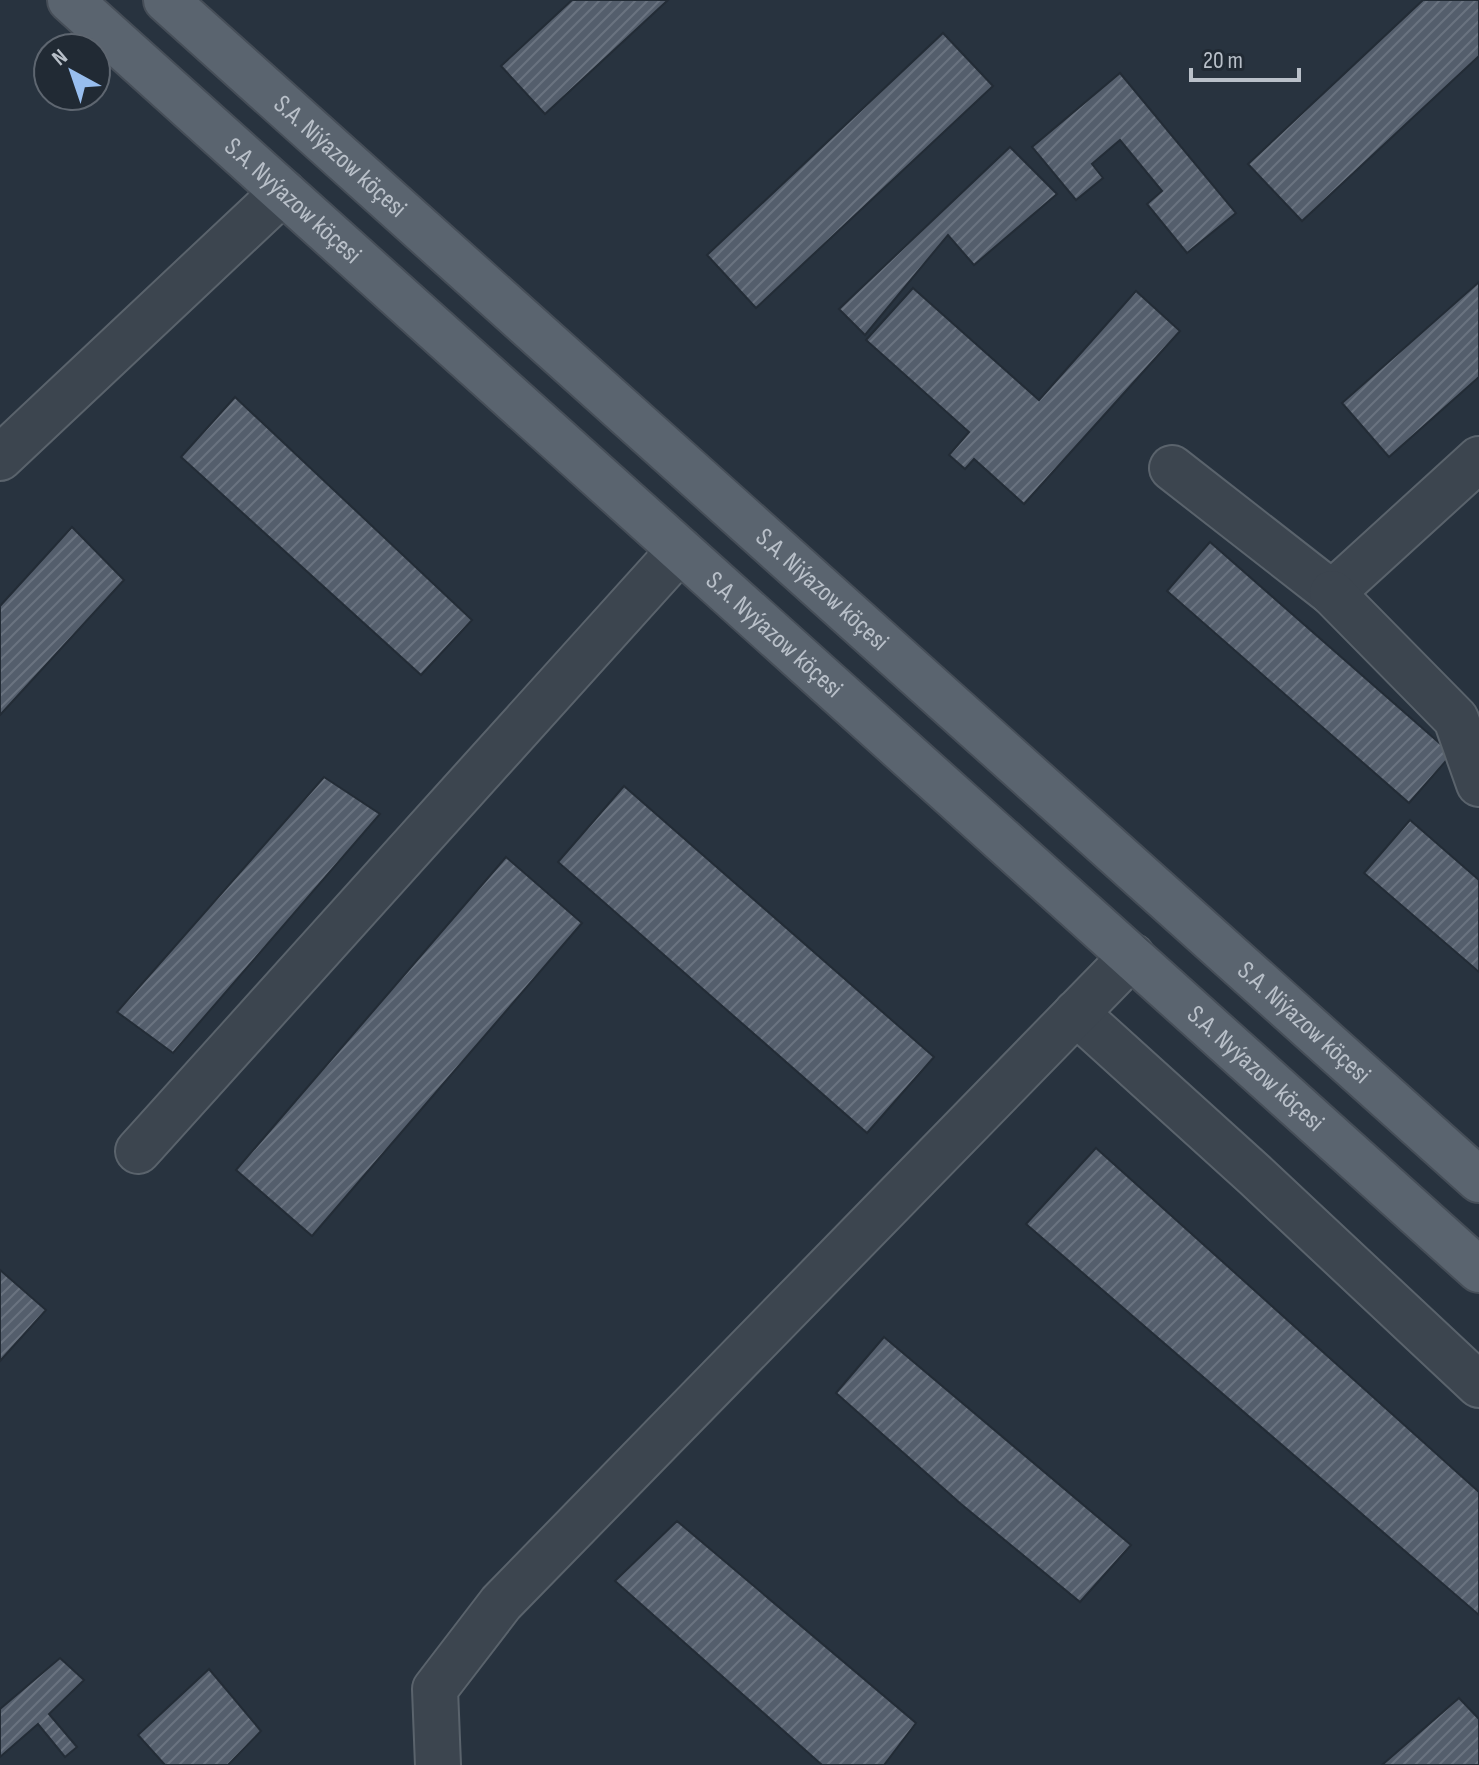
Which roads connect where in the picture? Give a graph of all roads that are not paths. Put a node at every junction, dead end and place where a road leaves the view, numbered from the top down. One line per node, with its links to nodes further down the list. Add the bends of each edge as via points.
1 (70, 0): 3 (main road, S.A. Nyýazow köçesi)
2 (166, 0): 13 (main road, S.A. Niýazow köçesi)
3 (283, 192): 4 (street); 7 (main road, S.A. Nyýazow köçesi)
4 (0, 458)
5 (1479, 459): 8 (street)
6 (1172, 468): 8 (street)
7 (680, 550): 10 (main road, S.A. Nyýazow köçesi); 12 (street)
8 (1332, 593): 9 (street, via 1456,719)
9 (1479, 784)
10 (1132, 956): 11 (street); 14 (main road, S.A. Nyýazow köçesi)
11 (1076, 1013): 15 (street); 16 (street, via 501,1603 435,1689)
12 (138, 1151)
13 (1479, 1180)
14 (1479, 1270)
15 (1479, 1385)
16 (438, 1765)

